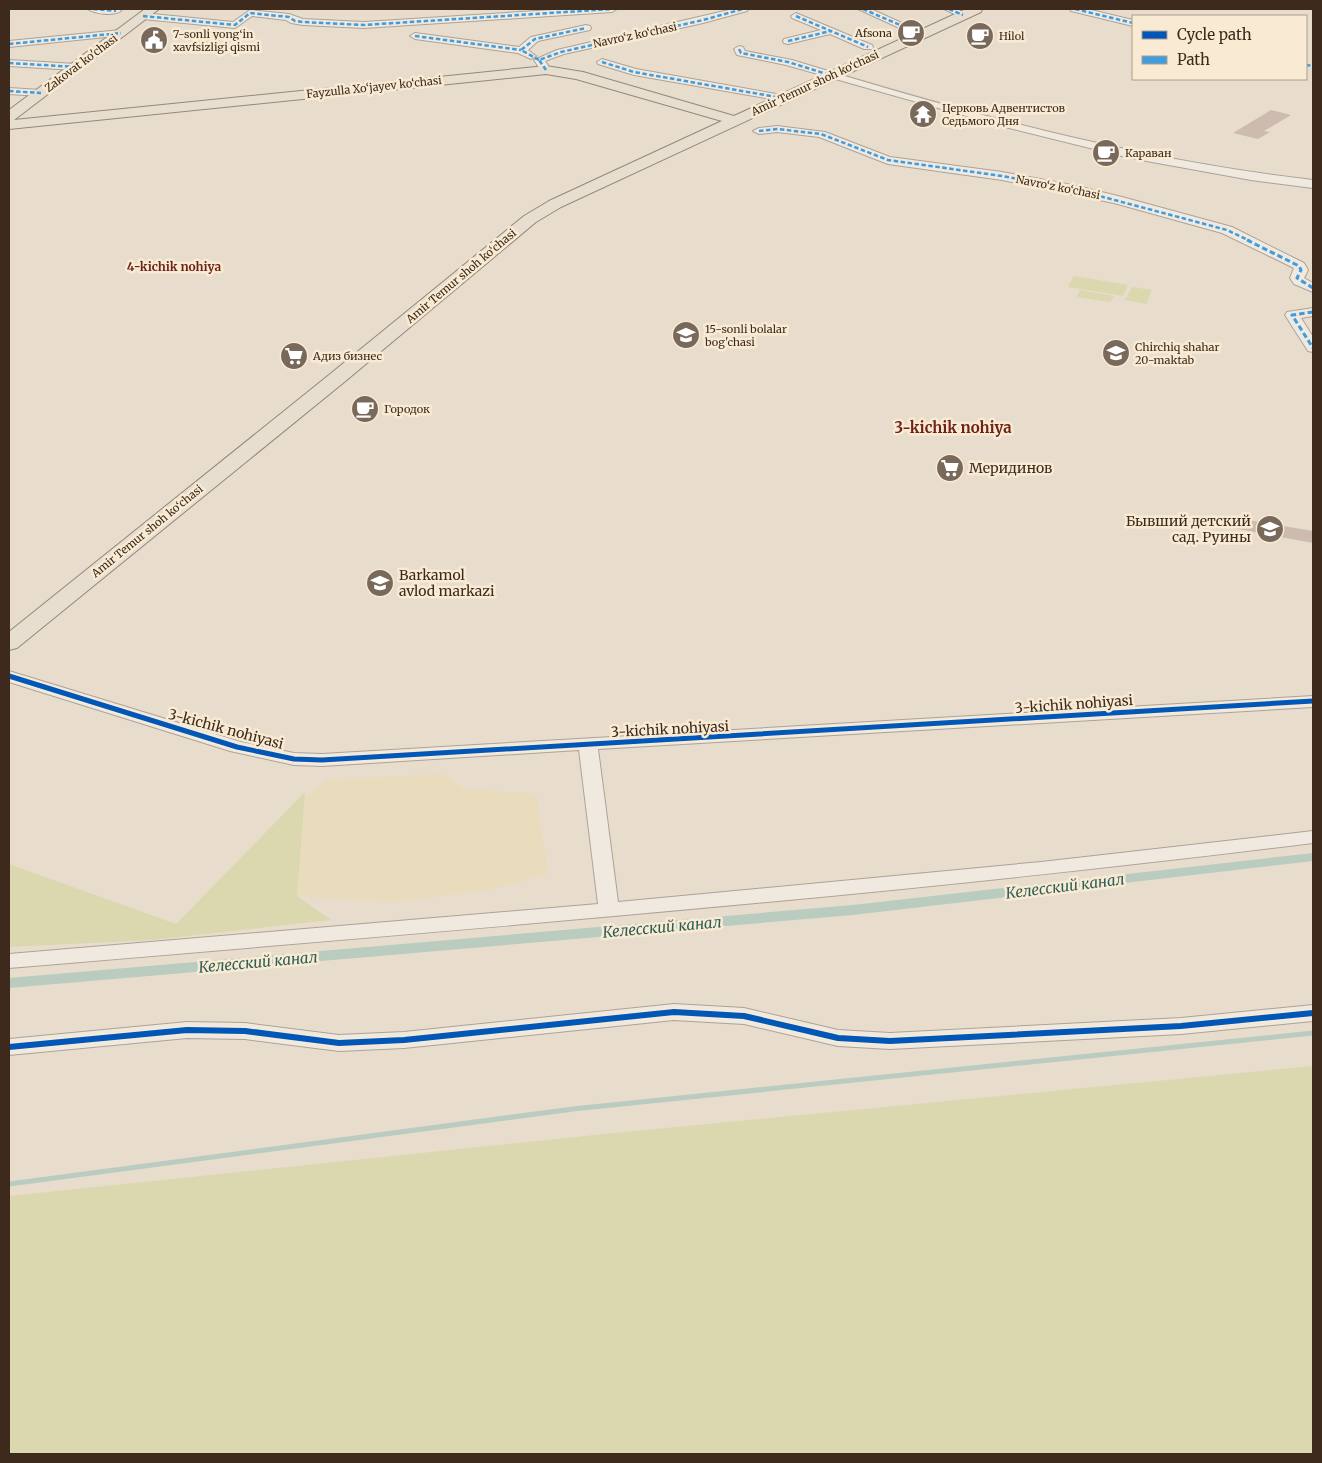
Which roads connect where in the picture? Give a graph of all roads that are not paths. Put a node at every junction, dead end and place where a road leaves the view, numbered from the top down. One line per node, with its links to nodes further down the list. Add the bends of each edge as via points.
1 (93, 9): 8 (street)
2 (612, 9): 10 (street)
3 (743, 9): 26 (street, Navro‘z ko‘chasi, via 561,52)
4 (863, 9): 17 (street)
5 (949, 9): 11 (street)
6 (976, 9): 11 (main road, Amir Temur shoh ko‘chasi)
7 (1075, 9): 13 (street)
8 (116, 11)
9 (148, 12): 10 (street, via 234,26 250,13 289,17 303,22 364,25); 16 (main road, Zakovat ko'chasi)
10 (469, 13)
11 (963, 15): 17 (main road, Amir Temur shoh ko‘chasi)
12 (796, 16): 15 (street)
13 (1132, 23)
14 (586, 28): 23 (street, via 535,39)
15 (832, 32): 19 (street); 21 (street)
16 (121, 33): 20 (street); 27 (main road, Zakovat ko'chasi)
17 (921, 34): 28 (main road, Amir Temur shoh ko‘chasi)
18 (415, 36): 23 (street)
19 (788, 41)
20 (9, 44)
21 (868, 47)
22 (739, 49): 28 (street, via 749,56 788,62)
23 (520, 50): 26 (street)
24 (602, 62): 31 (street, via 634,72)
25 (9, 63): 27 (street)
26 (542, 65): 33 (main road, Fayzulla Xo‘jayev ko‘chasi); 34 (main road, Fayzulla Xo‘jayev ko‘chasi)
27 (76, 67): 30 (main road, Zakovat ko'chasi)
28 (830, 75): 31 (main road, Amir Temur shoh ko‘chasi); 36 (street, via 1129,154 1241,175)
29 (9, 91): 30 (street)
30 (42, 93): 32 (main road, Zakovat ko'chasi)
31 (782, 98): 34 (main road, Amir Temur shoh ko‘chasi)
32 (14, 115): 33 (main road); 33 (main road, Fayzulla Xo‘jayev ko‘chasi, via 30,122)
33 (51, 120)
34 (734, 120): 40 (main road, Amir Temur shoh ko‘chasi, via 530,218)
35 (759, 131): 37 (street, Navro‘z ko‘chasi, via 777,129 821,134 888,160 1078,190 1210,225 1243,237 1299,266 1302,270 1297,278)
36 (1313, 184)
37 (1313, 288)
38 (1313, 312): 39 (street, via 1292,315)
39 (1313, 348)
40 (9, 643)
41 (9, 676): 43 (street, 3-kichik nohiyasi, via 238,747 294,759 352,759)
42 (1313, 701): 43 (street, 3-kichik nohiyasi)
43 (588, 746): 45 (street)
44 (1313, 837): 45 (street, via 1041,869)
45 (609, 910): 46 (street)
46 (9, 961)
47 (1313, 1013): 48 (street, via 1181,1026 890,1041 838,1038 744,1016 674,1012 404,1040 339,1043 245,1030 186,1030)
48 (9, 1047)

